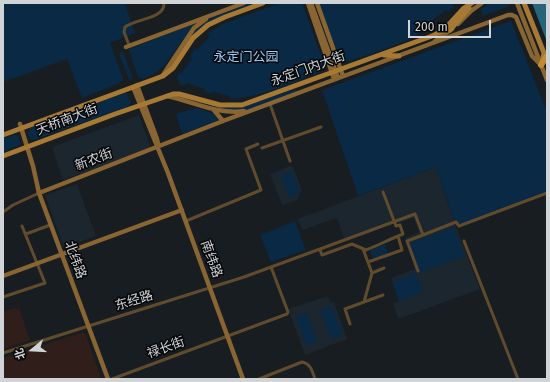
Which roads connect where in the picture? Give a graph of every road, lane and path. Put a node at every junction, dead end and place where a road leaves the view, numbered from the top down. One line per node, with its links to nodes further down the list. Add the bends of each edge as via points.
1 (164, 3): 13 (street, via 159,14 125,27)
2 (244, 3): 10 (street)
3 (263, 3): 14 (main road, via 213,22 197,34)
4 (308, 3): 20 (street)
5 (314, 3): 20 (street)
6 (473, 3): 11 (main road); 15 (main road, 永定门内大街, via 464,8 444,31)
7 (482, 3): 11 (street)
8 (518, 3): 19 (street)
9 (524, 3): 16 (main road)
10 (216, 13): 13 (street); 14 (street, via 194,28)
11 (450, 30): 12 (street)
12 (429, 44): 17 (street); 19 (street, via 512,15 518,20 532,56)
13 (128, 46)
14 (181, 52): 23 (main road, via 173,68 163,76)
15 (381, 54): 17 (main road); 20 (main road, 永定门内大街)
16 (546, 55): 19 (highway)
17 (399, 56): 21 (street)
18 (547, 60): 19 (highway)
19 (541, 65): 22 (street)
20 (336, 71): 21 (street); 21 (street); 24 (main road, 永定门内大街, via 242,105)
21 (339, 78): 25 (street)
22 (547, 80)
23 (135, 86): 26 (street, 南纬路); 30 (main road, 天桥南大街)
24 (199, 102): 26 (main road, 永定门内大街, via 173,94); 27 (street)
25 (270, 104): 28 (street); 33 (street)
26 (142, 105): 35 (main road, 天桥南大街); 36 (street, 南纬路)
27 (213, 109): 28 (street, via 232,112); 29 (street)
28 (254, 110): 29 (street)
29 (223, 121): 36 (street)
30 (21, 126): 32 (main road, 天桥南大街); 35 (street, 北纬路)
31 (321, 127): 33 (street)
32 (3, 135)
33 (283, 140): 37 (street); 39 (street)
34 (258, 144): 45 (street, via 246,149 261,190)
35 (28, 147): 38 (main road, 天桥南大街); 41 (street, 北纬路)
36 (158, 147): 41 (street, 新农街); 43 (street, 南纬路)
37 (262, 148)
38 (3, 156)
39 (290, 161)
40 (383, 192): 46 (street)
41 (39, 193): 44 (street); 47 (street, 北纬路)
42 (547, 193): 50 (street, via 459,226 456,222)
43 (182, 210): 45 (street, 南纬路); 55 (street)
44 (3, 212)
45 (186, 221): 63 (street, 南纬路)
46 (394, 222): 50 (street, 东经路, via 415,214); 51 (street, via 396,226 400,225 403,234); 54 (street, 东经路)
47 (50, 225): 49 (street); 55 (street, 北纬路)
48 (22, 226): 49 (street)
49 (26, 234): 57 (street)
50 (423, 235): 60 (street, via 407,241)
51 (398, 236): 53 (street); 56 (street, via 402,250)
52 (464, 241): 76 (street)
53 (364, 249): 54 (street, via 352,244 322,255); 56 (street)
54 (320, 250): 58 (street, 东经路)
55 (61, 255): 57 (street); 68 (street, 北纬路)
56 (368, 262): 61 (street)
57 (37, 264): 62 (street); 65 (street, via 45,283)
58 (271, 267): 63 (street, 东经路); 69 (street, 禄长街, via 287,314)
59 (384, 268): 61 (street)
60 (418, 271)
61 (372, 272): 66 (street)
62 (3, 276)
63 (210, 288): 68 (street, 东经路); 69 (street, 南纬路)
64 (383, 295): 66 (street)
65 (3, 297)
66 (364, 302): 67 (street, via 345,309)
67 (350, 324)
68 (88, 326): 70 (street, 东经路); 71 (street, 北纬路)
69 (227, 336): 72 (street, 禄长街); 73 (street, 南纬路)
70 (3, 353)
71 (108, 379)
72 (112, 379)
73 (243, 379)
74 (259, 379): 75 (street, via 302,362 310,366)
75 (315, 379)
76 (518, 379)

